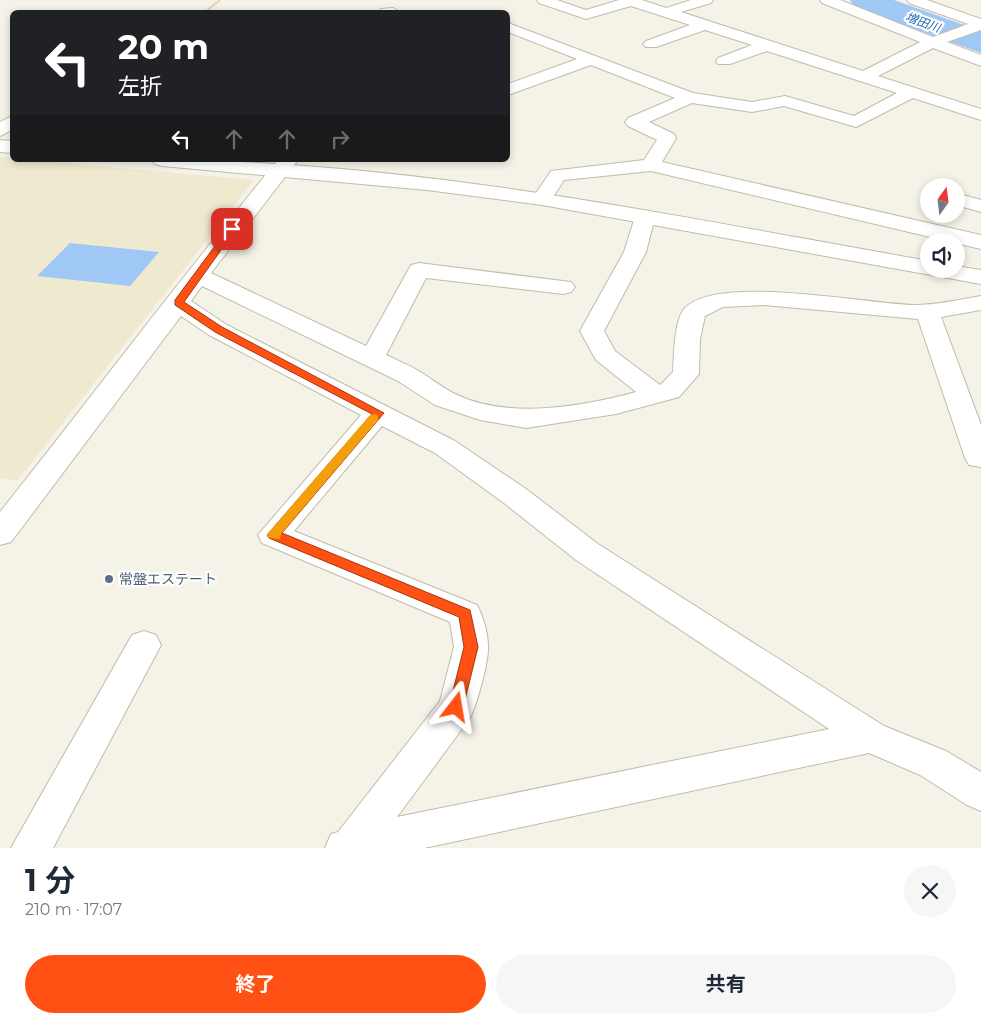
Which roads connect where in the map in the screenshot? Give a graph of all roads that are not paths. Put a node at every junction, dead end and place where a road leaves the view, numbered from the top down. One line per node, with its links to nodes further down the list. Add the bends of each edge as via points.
1 (706, 0): 5 (street)
2 (827, 0): 9 (street)
3 (914, 0): 8 (street)
4 (547, 3): 5 (street, via 586,15 631,0)
5 (667, 12): 7 (street)
6 (510, 19): 12 (street)
7 (704, 25): 10 (street); 11 (street)
8 (980, 25): 9 (street)
9 (932, 42): 14 (street); 15 (street)
10 (650, 44)
11 (768, 45): 13 (street); 15 (street)
12 (590, 60): 16 (street); 18 (street)
13 (724, 61)
14 (981, 61)
15 (866, 76): 17 (street)
16 (510, 89)
17 (910, 93): 18 (street, via 856,122 785,100 752,107); 19 (street)
18 (690, 98): 24 (street, via 634,122 666,138)
19 (981, 114)
20 (10, 123): 21 (street)
21 (0, 131)
22 (211, 162): 23 (street)
23 (284, 165): 25 (street); 32 (street)
24 (651, 165): 25 (street, via 558,175); 29 (street)
25 (542, 199): 28 (street)
26 (965, 202): 27 (street)
27 (981, 206)
28 (645, 216): 30 (street); 39 (street, via 635,252 592,331 605,355)
29 (981, 242)
30 (920, 266)
31 (965, 274): 33 (street)
32 (198, 275): 35 (street); 38 (street)
33 (981, 277)
34 (563, 287): 38 (street, via 419,270)
35 (178, 302): 40 (street, via 218,330); 42 (street)
36 (981, 303): 37 (street)
37 (927, 310): 39 (street, via 914,312 764,298 719,300 694,312 686,374 670,390); 41 (street)
38 (372, 358): 39 (street, via 444,398 480,412 526,419 616,406)
39 (656, 395)
40 (378, 413): 44 (street, via 445,447 587,552); 46 (street, via 273,535 465,614 471,647 456,707)
41 (981, 458)
42 (0, 534)
43 (144, 645): 47 (street)
44 (871, 737): 45 (street, via 933,763); 46 (street, via 460,821)
45 (981, 793)
46 (362, 846)
47 (31, 848)

